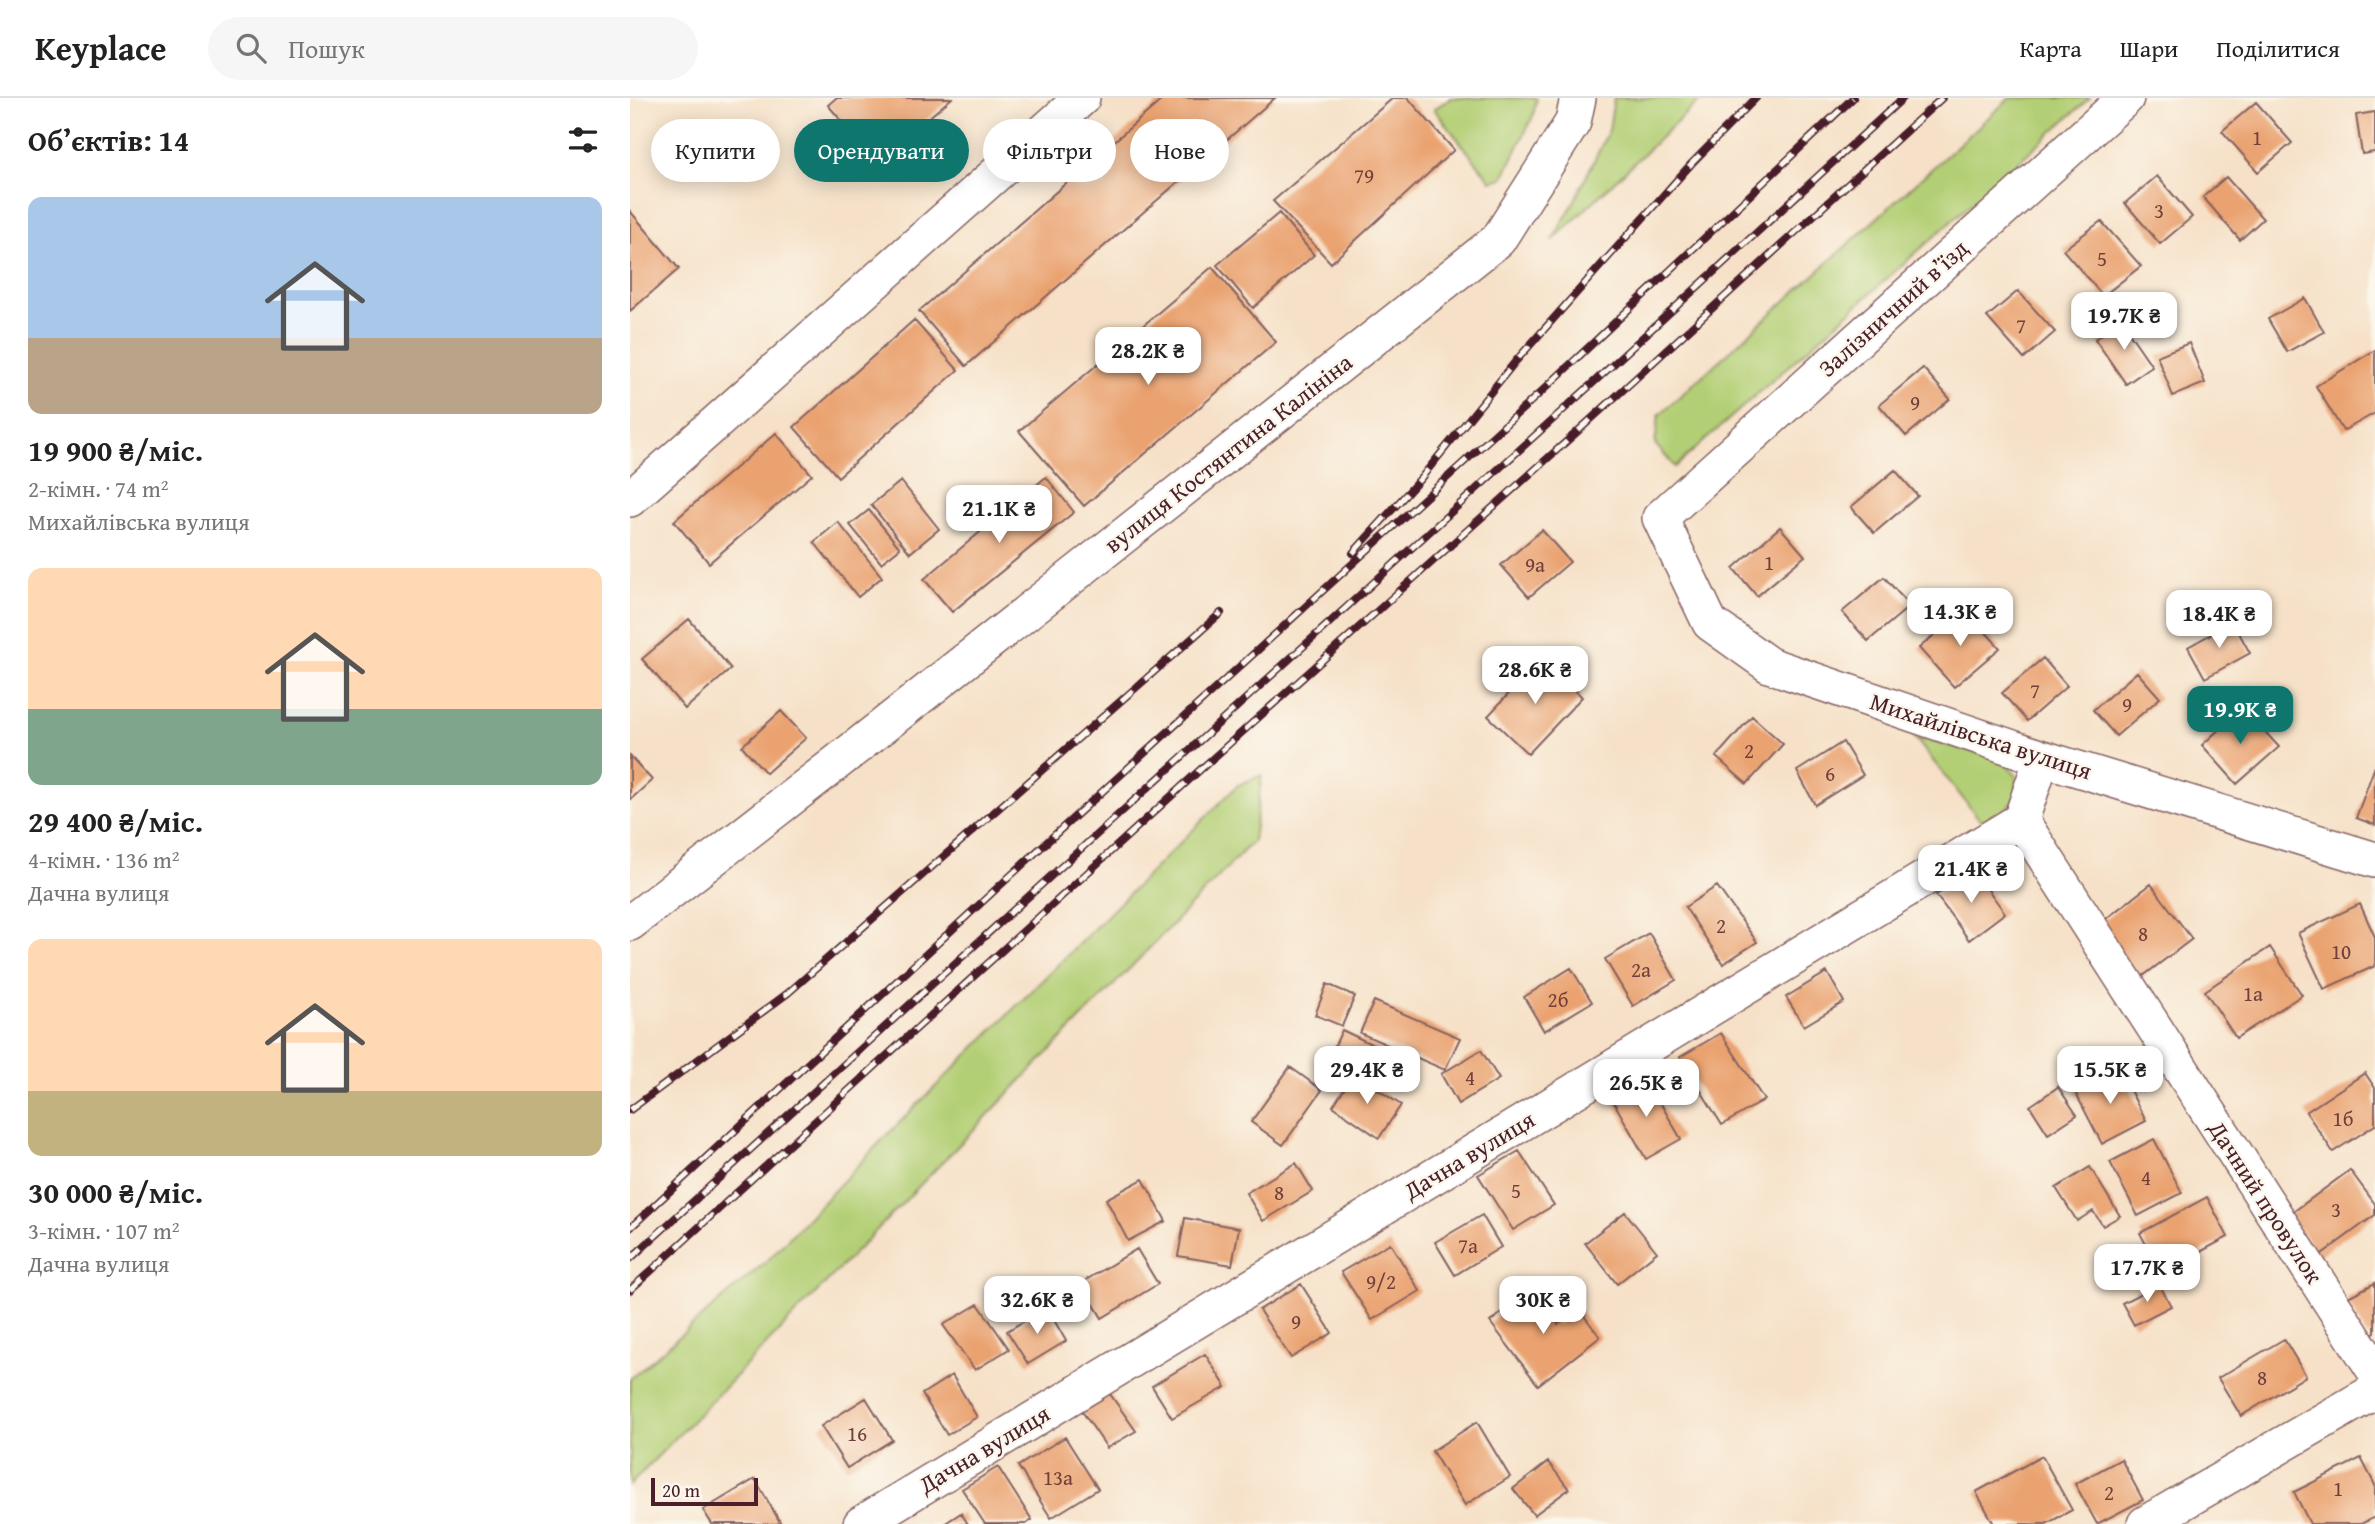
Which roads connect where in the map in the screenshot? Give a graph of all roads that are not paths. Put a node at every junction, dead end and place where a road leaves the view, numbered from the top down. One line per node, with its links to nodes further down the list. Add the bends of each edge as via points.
1 (1082, 98): 4 (street)
2 (1578, 98): 9 (street, вулиця Костянтина Калініна, via 1573,122 1498,240)
3 (2126, 98): 5 (street, Залізничний в’їзд)
4 (630, 499)
5 (1660, 518): 6 (street, Михайлівська вулиця, via 1710,623 1769,665)
6 (2042, 758): 7 (street); 8 (street, Михайлівська вулиця)
7 (2021, 820): 10 (street, Дачний провулок); 12 (street, Дачна вулиця)
8 (2375, 860)
9 (630, 923)
10 (2375, 1371)
11 (2375, 1391): 13 (street)
12 (861, 1524)
13 (2145, 1524)

